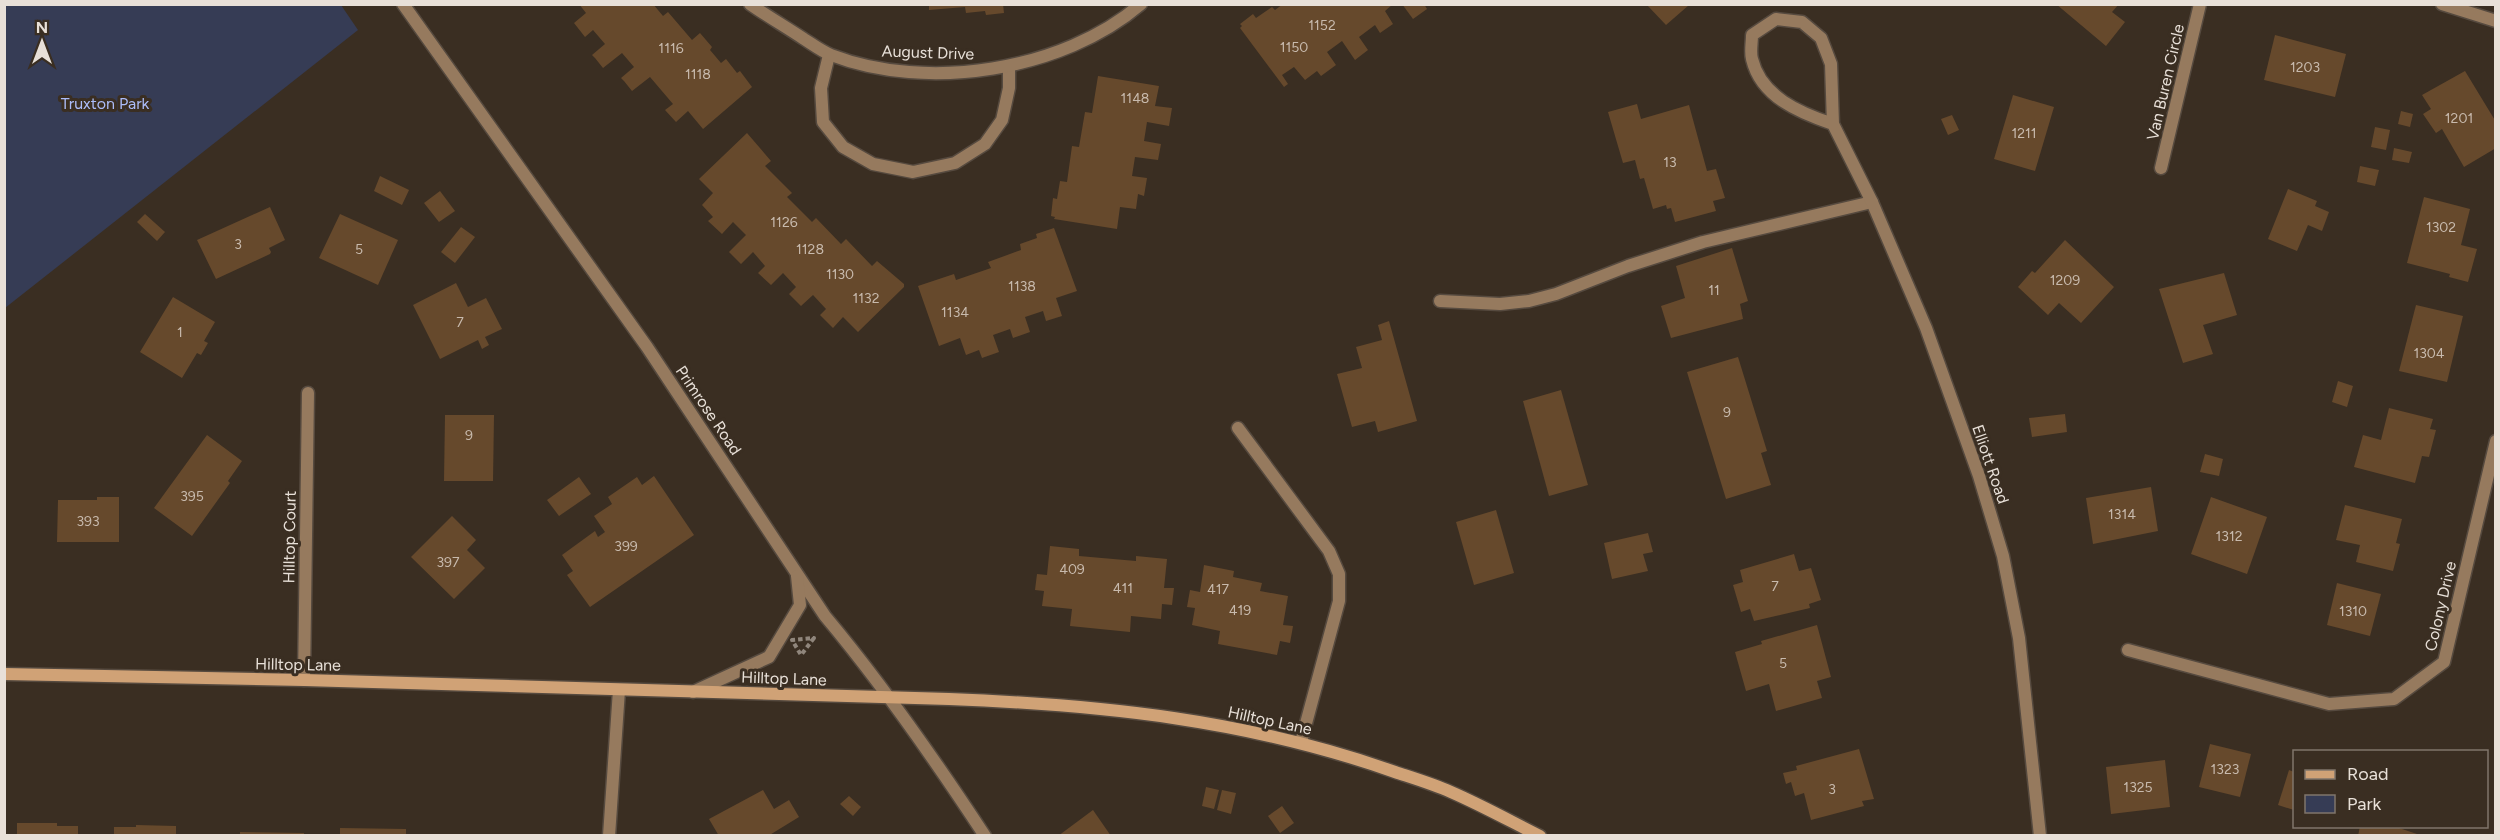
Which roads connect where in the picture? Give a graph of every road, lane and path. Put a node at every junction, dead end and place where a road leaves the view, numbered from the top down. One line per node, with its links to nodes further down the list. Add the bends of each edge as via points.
1 (403, 4): 16 (street, Primrose Road, via 641,338)
2 (1142, 4): 8 (street, August Drive, via 1092,38)
3 (2200, 4): 10 (street, Van Buren Circle)
4 (2442, 4): 6 (street)
5 (750, 5): 7 (street, August Drive)
6 (2496, 21)
7 (829, 55): 8 (street, August Drive, via 868,67 915,71 962,73); 8 (street, via 821,88 823,122 843,147 873,164 913,172 955,163 985,144 1002,120)
8 (1009, 67)
9 (1833, 124): 9 (street, Elliott Road, via 1800,112 1764,84 1752,59 1752,35 1776,19 1802,22 1821,38 1832,64); 11 (street, Elliott Road)
10 (2161, 168)
11 (1872, 202): 12 (street, via 1703,242 1529,301); 29 (street, Elliott Road, via 1926,328 2003,556 2019,638)
12 (1440, 301)
13 (308, 393): 21 (street, Hilltop Court)
14 (1238, 428): 25 (street, via 1329,551 1339,574 1339,601)
15 (2496, 441): 18 (street, Colony Drive, via 2444,662 2394,699 2329,704)
16 (797, 572): 23 (street, via 800,606 769,657); 24 (street, Primrose Road, via 825,616)
17 (814, 638): 19 (path)
18 (2128, 650)
19 (801, 655)
20 (4, 674): 21 (street, Hilltop Lane)
21 (304, 680): 22 (street, Hilltop Lane)
22 (619, 690): 23 (street, Hilltop Lane); 26 (street)
23 (693, 692): 24 (street, Hilltop Lane)
24 (890, 698): 25 (street, Hilltop Lane, via 1045,703 1144,712); 27 (street, Primrose Road)
25 (1302, 742): 28 (street, Hilltop Lane, via 1450,791)
26 (609, 836)
27 (985, 836)
28 (1540, 836)
29 (2040, 836)

